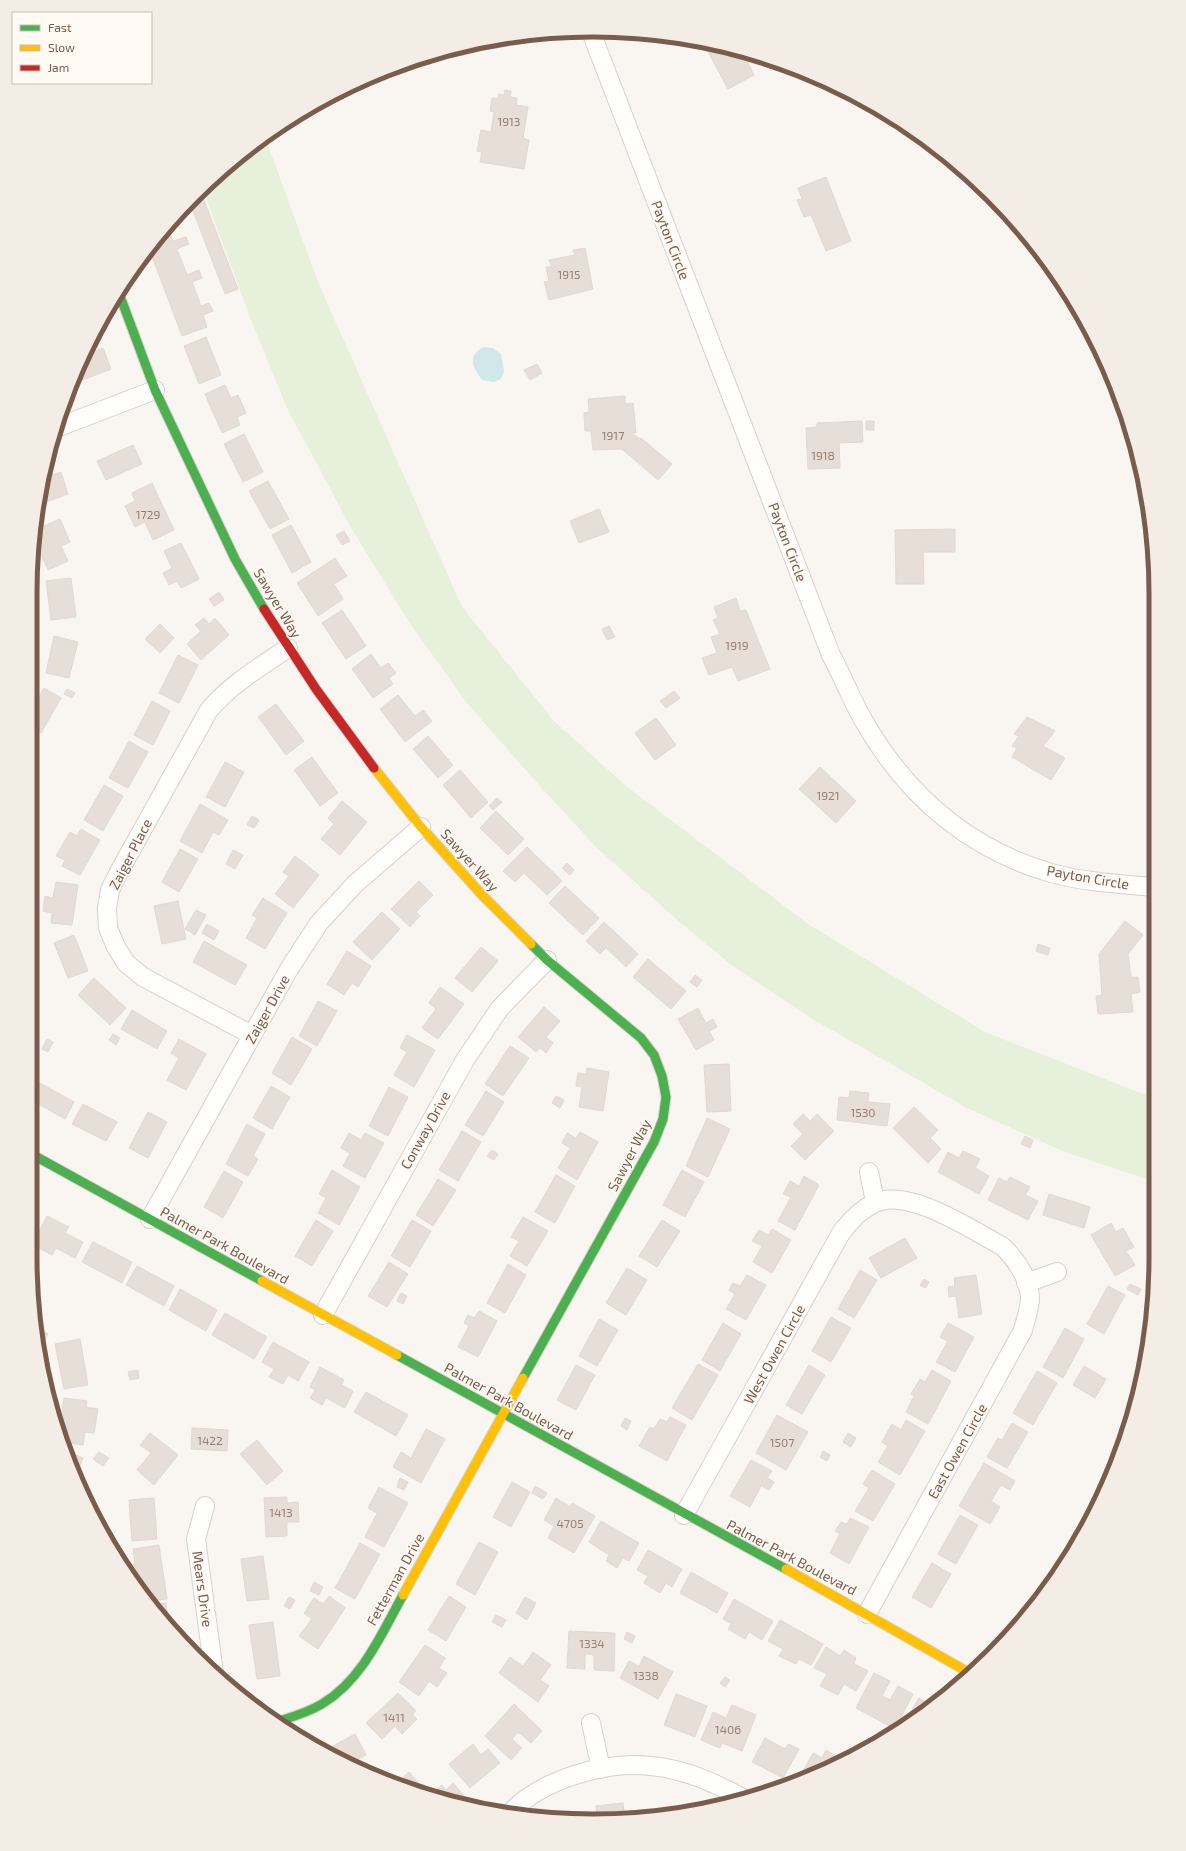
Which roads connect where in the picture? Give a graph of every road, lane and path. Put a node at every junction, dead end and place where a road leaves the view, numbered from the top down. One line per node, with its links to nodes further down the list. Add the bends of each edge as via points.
1 (594, 37): 7 (street, Payton Circle, via 828,648 865,723 893,763 925,801 981,844 1052,873 1103,883)
2 (121, 299): 3 (street, Sawyer Way)
3 (155, 390): 4 (street); 5 (street, Sawyer Way, via 235,559)
4 (64, 425)
5 (288, 648): 6 (street, Sawyer Way, via 350,736); 9 (street, Zaiger Place, via 221,695 209,710 120,870 110,890 107,908 108,928 126,963 143,977)
6 (421, 827): 8 (street, Sawyer Way, via 483,896); 9 (street, Zaiger Drive, via 355,884 319,923)
7 (1149, 887)
8 (547, 960): 17 (street, Conway Drive, via 500,1008 465,1060); 18 (street, Sawyer Way, via 652,1050 660,1069 665,1101 663,1119 654,1142)
9 (252, 1035): 13 (street, Zaiger Drive)
10 (37, 1157): 13 (street, Palmer Park Boulevard)
11 (869, 1172): 12 (street)
12 (876, 1202): 14 (street, West Owen Circle, via 890,1199 908,1201 925,1206); 20 (street, West Owen Circle, via 851,1219 841,1233)
13 (150, 1219): 17 (street, Palmer Park Boulevard)
14 (960, 1224): 16 (street, East Owen Circle, via 1007,1250)
15 (1058, 1272): 16 (street)
16 (1026, 1283): 21 (street, East Owen Circle, via 1030,1296 1023,1330)
17 (323, 1315): 18 (street, Palmer Park Boulevard)
18 (504, 1414): 20 (street, Palmer Park Boulevard); 24 (street, Fetterman Drive, via 360,1670 342,1690 321,1706)
19 (205, 1506): 22 (street, Mears Drive, via 196,1538)
20 (684, 1515): 21 (street, Palmer Park Boulevard)
21 (867, 1614): 23 (street, Palmer Park Boulevard)
22 (213, 1663)
23 (966, 1671)
24 (283, 1719)
25 (591, 1723): 26 (street)
26 (601, 1769): 27 (street, via 631,1765 674,1770 721,1786); 28 (street, via 550,1785 531,1795)
27 (737, 1795)
28 (516, 1808)

